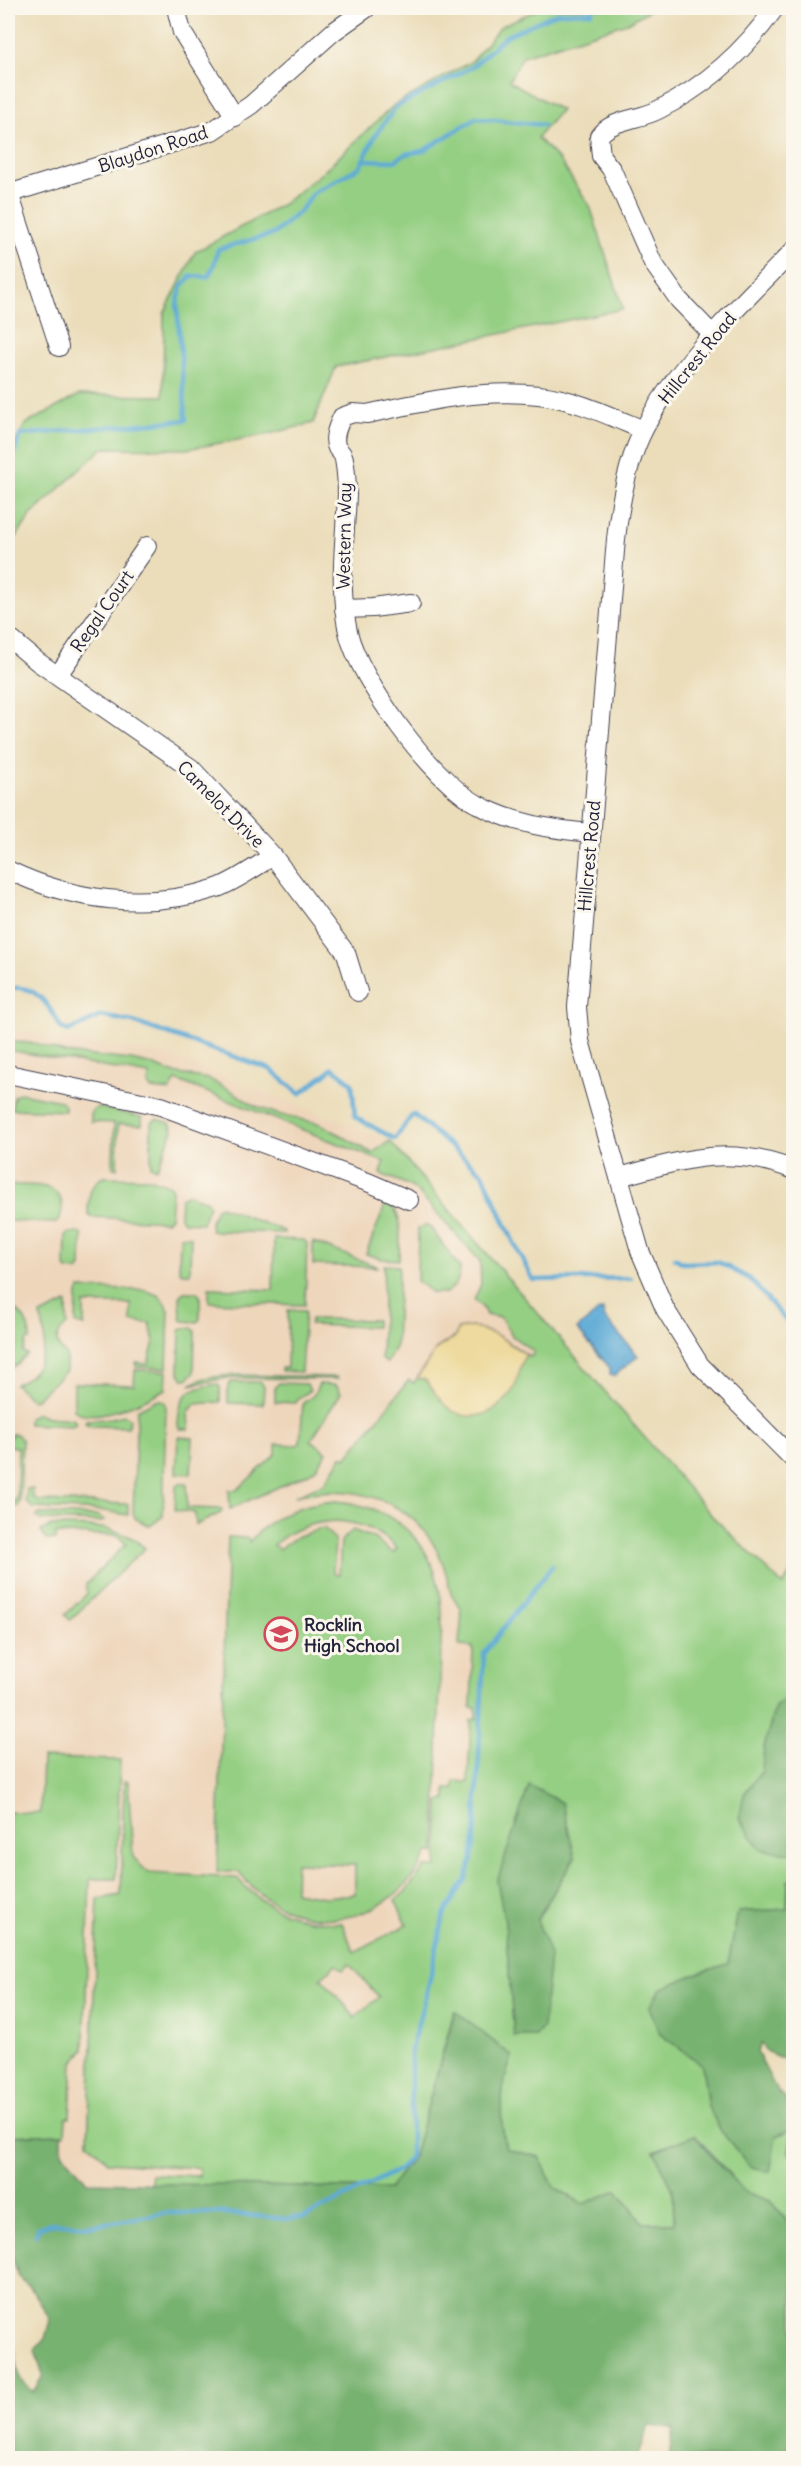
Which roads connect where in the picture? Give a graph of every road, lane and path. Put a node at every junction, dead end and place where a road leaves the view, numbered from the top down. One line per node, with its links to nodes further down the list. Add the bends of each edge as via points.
1 (176, 8): 4 (street, via 182,32)
2 (367, 8): 4 (street, Blaydon Road, via 333,32)
3 (775, 8): 7 (street, via 714,75 655,112 605,128 599,136 601,156 612,170 653,263 679,300)
4 (235, 117): 5 (street, Blaydon Road, via 212,131)
5 (8, 193): 8 (street)
6 (794, 250): 7 (street, Hillcrest Road)
7 (712, 334): 9 (street, Hillcrest Road, via 666,390)
8 (59, 347)
9 (643, 430): 12 (street, Western Way, via 566,400 513,393 454,396 342,417 335,439 344,456 347,494 341,557); 15 (street, Hillcrest Road, via 619,514)
10 (147, 546): 14 (street, Regal Court)
11 (411, 603): 12 (street)
12 (344, 609): 15 (street, Western Way, via 355,656 374,690 400,727 457,789 475,803 513,820)
13 (8, 637): 14 (street, Camelot Drive)
14 (58, 675): 16 (street, Camelot Drive, via 191,768)
15 (591, 833): 21 (street, Hillcrest Road, via 577,1007 580,1041)
16 (273, 856): 17 (street, via 218,887 161,901 96,899 33,882); 18 (street, Camelot Drive, via 346,953)
17 (8, 870)
18 (358, 992)
19 (8, 1074): 22 (street, via 161,1106)
20 (794, 1170): 21 (street, via 760,1159 714,1155)
21 (620, 1177): 23 (street, Hillcrest Road, via 640,1251 665,1310 692,1354)
22 (409, 1200)
23 (794, 1460)

